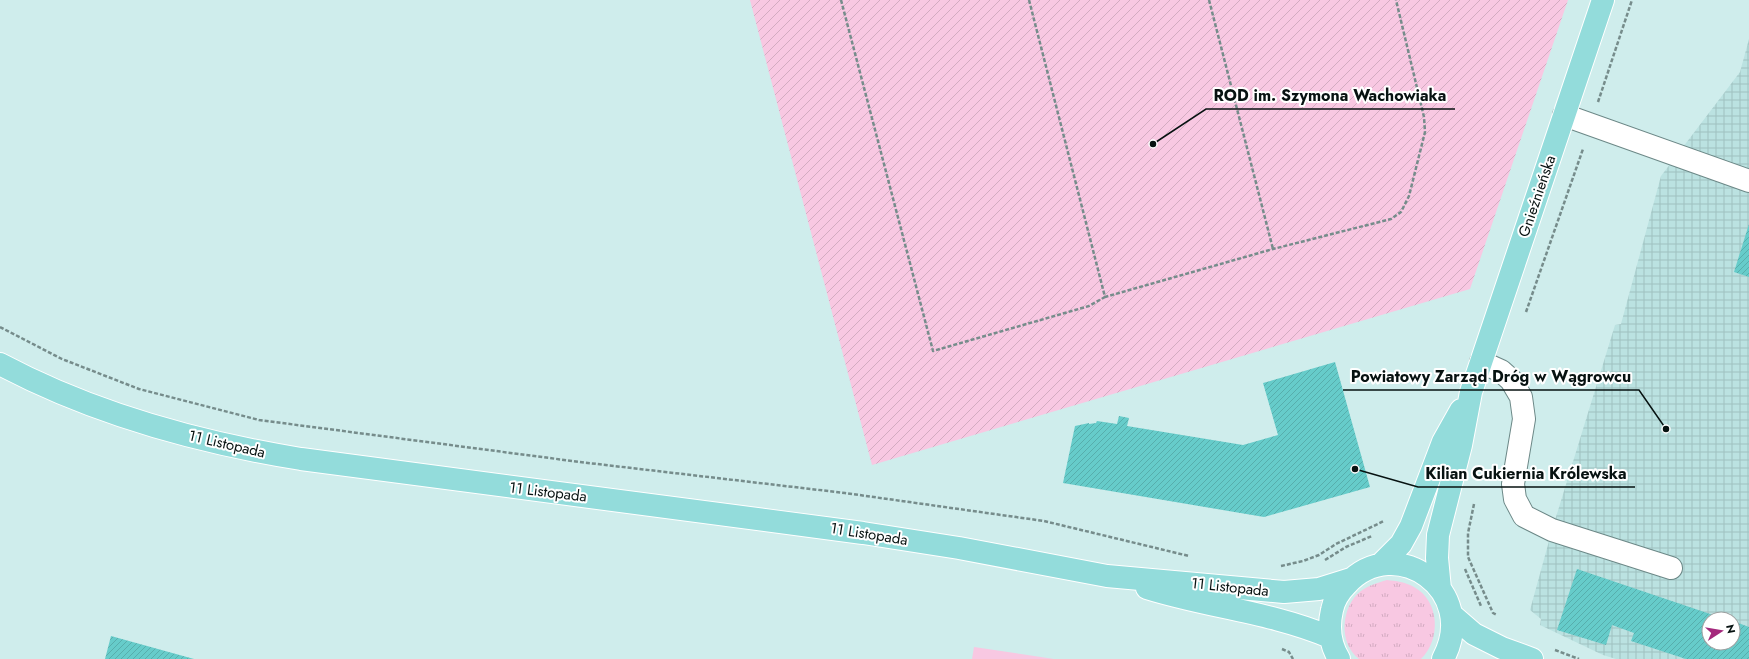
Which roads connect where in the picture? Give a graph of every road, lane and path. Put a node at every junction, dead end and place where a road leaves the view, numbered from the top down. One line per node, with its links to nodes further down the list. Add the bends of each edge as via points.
1 (841, 0): 11 (path, via 933,351 1089,306)
2 (1029, 0): 11 (path)
3 (1209, 0): 10 (path)
4 (1396, 0): 10 (path, via 1424,117 1425,132 1409,196 1401,212 1391,219)
5 (1603, 0): 7 (main road, Gnieźnieńska)
6 (1632, 0): 8 (path)
7 (1564, 115): 8 (lane); 14 (main road, Gnieźnieńska)
8 (1591, 124): 9 (lane); 12 (path)
9 (1749, 181)
10 (1273, 249): 11 (path)
11 (1105, 297)
12 (1524, 317)
13 (0, 327): 19 (path, via 62,360 139,389 259,420 845,493 1044,521)
14 (1481, 362): 16 (main road, Gnieźnieńska); 23 (lane, via 1501,371 1511,380 1521,397 1524,419 1513,484 1515,499 1524,516 1552,530)
15 (0, 364): 24 (main road, 11 Listopada, via 64,395 110,413 254,452 855,532 959,548)
16 (1471, 392): 21 (main road, Gnieźnieńska, via 1443,442 1411,526 1401,544); 26 (main road, Gnieźnieńska, via 1438,535)
17 (1469, 526): 29 (path, via 1468,557 1494,613)
18 (1378, 534): 20 (path)
19 (1190, 557)
20 (1318, 562)
21 (1380, 565): 25 (main road); 26 (main road, via 1397,564 1414,568 1429,576)
22 (1464, 568): 27 (path)
23 (1671, 568)
24 (1107, 576): 25 (main road, 11 Listopada, via 1284,592 1319,589); 30 (main road, 11 Listopada, via 1171,596 1280,619)
25 (1351, 578): 30 (main road, via 1340,590 1333,605)
26 (1440, 589): 28 (main road, via 1448,601)
27 (1482, 609)
28 (1452, 615): 32 (main road, via 1453,632); 33 (main road, via 1474,634)
29 (1500, 617)
30 (1330, 636): 31 (main road)
31 (1339, 659)
32 (1443, 659)
33 (1532, 659)

